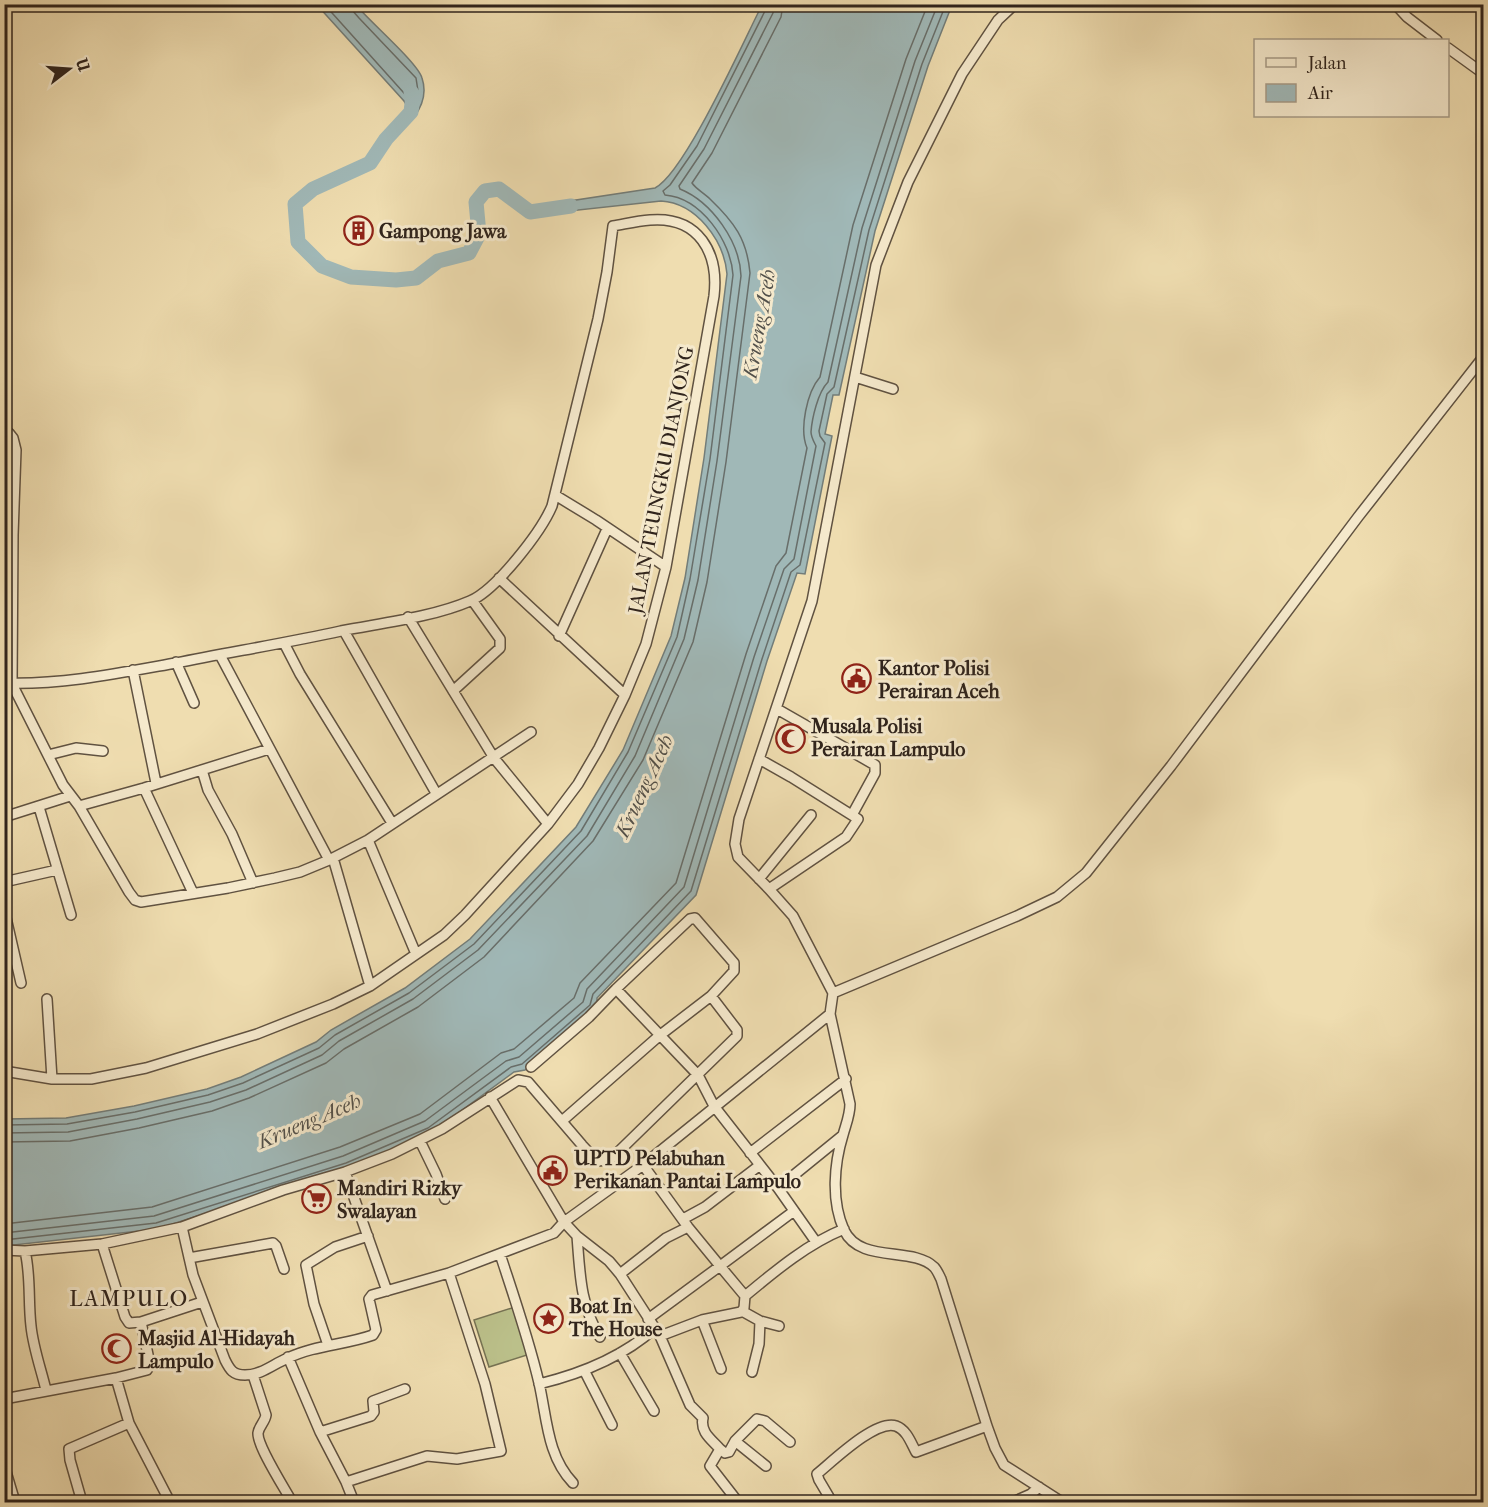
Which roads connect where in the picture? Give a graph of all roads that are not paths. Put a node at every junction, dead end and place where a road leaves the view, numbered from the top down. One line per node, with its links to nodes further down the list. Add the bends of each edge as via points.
1 (1015, 4): 7 (street, via 998,20 970,59 908,182 876,264)
2 (1395, 4): 3 (street)
3 (1436, 39)
4 (1449, 49): 5 (street)
5 (1484, 74)
6 (1484, 356): 62 (street, via 1086,873 1057,897)
7 (855, 377): 8 (street); 28 (street, via 812,601)
8 (893, 389)
9 (4, 433): 10 (street, via 9,433 15,443)
10 (9, 483): 13 (street)
11 (555, 495): 12 (street); 14 (street, JALAN TEUNGKU DIANJONG, via 598,319 613,226 650,219 687,226 706,246 715,271 714,296); 15 (street, via 546,518)
12 (607, 529): 14 (street); 19 (street)
13 (9, 535): 24 (street)
14 (666, 567): 26 (street, JALAN TEUNGKU DIANJONG, via 653,623)
15 (499, 578): 16 (street); 19 (street)
16 (472, 600): 17 (street); 25 (street, via 500,639 500,648)
17 (408, 618): 18 (street); 25 (street)
18 (344, 631): 20 (street); 38 (street)
19 (560, 636): 26 (street)
20 (284, 643): 21 (street); 45 (street)
21 (220, 655): 22 (street); 30 (street)
22 (176, 662): 23 (street); 27 (street)
23 (133, 670): 24 (street); 36 (street)
24 (8, 683): 32 (street)
25 (453, 691): 33 (street)
26 (625, 695): 46 (street, JALAN TEUNGKU DIANJONG, via 589,767)
27 (194, 703)
28 (777, 709): 34 (street); 43 (street, via 875,765 875,773)
29 (531, 732): 33 (street)
30 (269, 749): 35 (street); 48 (street)
31 (103, 751): 32 (street, via 76,748)
32 (48, 755): 39 (street)
33 (494, 758): 38 (street); 46 (street)
34 (759, 759): 43 (street); 50 (street, via 739,819 735,849 740,861)
35 (202, 770): 36 (street); 52 (street)
36 (156, 783): 37 (street)
37 (144, 788): 40 (street); 54 (street)
38 (436, 793): 45 (street)
39 (70, 796): 40 (street); 41 (street)
40 (79, 806): 54 (street, via 135,900)
41 (39, 807): 44 (street); 49 (street)
42 (811, 815): 50 (street)
43 (852, 815): 53 (street, via 858,819 846,837)
44 (4, 817)
45 (392, 823): 47 (street)
46 (548, 824): 58 (street, JALAN TEUNGKU DIANJONG, via 465,915)
47 (368, 840): 48 (street); 58 (street)
48 (331, 859): 52 (street, via 300,872); 60 (street)
49 (57, 870): 51 (street); 56 (street)
50 (759, 879): 53 (street)
51 (4, 882)
52 (253, 883): 54 (street)
53 (769, 889): 62 (street, via 793,916)
54 (193, 893)
55 (4, 909): 57 (street)
56 (71, 915)
57 (7, 936): 59 (street)
58 (416, 954): 60 (street, JALAN TEUNGKU DIANJONG)
59 (21, 983)
60 (370, 986): 70 (street, JALAN TEUNGKU DIANJONG, via 257,1034 192,1055 91,1079)
61 (616, 989): 63 (street, via 693,918 735,967); 66 (street); 67 (street, via 590,1017)
62 (834, 993): 65 (street)
63 (711, 996): 66 (street); 69 (street, via 738,1034)
64 (47, 999): 70 (street)
65 (830, 1014): 71 (street); 73 (street)
66 (659, 1036): 69 (street); 74 (street)
67 (531, 1067)
68 (4, 1071): 70 (street, JALAN TEUNGKU DIANJONG)
69 (698, 1075): 73 (street); 74 (street, via 610,1160 597,1161)
70 (52, 1079)
71 (846, 1079): 75 (street, via 850,1115); 77 (street)
72 (490, 1097): 74 (street, via 511,1083 528,1082); 76 (street); 84 (street)
73 (714, 1106): 77 (street); 78 (street)
74 (562, 1121)
75 (842, 1136): 81 (street); 87 (street, via 836,1177 837,1210)
76 (420, 1141): 80 (street); 82 (street)
77 (750, 1153): 79 (street)
78 (643, 1165): 84 (street); 85 (street)
79 (760, 1165): 81 (street); 85 (street)
80 (345, 1172): 86 (street, via 282,1190); 88 (street)
81 (778, 1188): 83 (street)
82 (445, 1199)
83 (794, 1211): 90 (street); 96 (street)
84 (564, 1222): 89 (street); 94 (street, via 554,1233)
85 (686, 1223): 96 (street); 99 (street)
86 (182, 1227): 91 (street); 95 (street)
87 (844, 1228): 90 (street); 126 (street, via 848,1238 860,1246 925,1261 934,1268 941,1279)
88 (368, 1236): 100 (street); 111 (street, via 335,1247 306,1265)
89 (578, 1236): 99 (street); 110 (street, via 582,1294 590,1321)
90 (816, 1242): 101 (street)
91 (102, 1244): 93 (street); 107 (street, via 127,1321)
92 (4, 1250): 93 (street)
93 (25, 1251): 121 (street, via 30,1276 31,1328)
94 (500, 1254): 98 (street); 119 (street)
95 (189, 1258): 97 (street, via 273,1243); 102 (street)
96 (720, 1266): 101 (street); 104 (street)
97 (284, 1269)
98 (449, 1273): 100 (street); 133 (street, via 485,1384 501,1451 456,1459 427,1456)
99 (620, 1274): 104 (street)
100 (387, 1291): 111 (street, via 370,1298 376,1330 373,1335)
101 (745, 1296): 103 (street)
102 (202, 1302): 107 (street); 117 (street, via 228,1367 237,1375)
103 (742, 1311): 105 (street); 106 (street)
104 (648, 1319): 109 (street)
105 (702, 1320): 109 (street); 114 (street)
106 (760, 1321): 108 (street); 116 (street)
107 (141, 1322): 118 (street, via 149,1368)
108 (779, 1326)
109 (657, 1332): 112 (street); 130 (street, via 690,1405 703,1418 703,1431)
110 (600, 1337)
111 (328, 1345): 113 (street)
112 (620, 1353): 115 (street); 123 (street)
113 (288, 1357): 117 (street); 127 (street)
114 (721, 1369)
115 (584, 1370): 119 (street); 125 (street)
116 (752, 1372)
117 (253, 1375): 139 (street, via 266,1415 258,1432 264,1453)
118 (116, 1378): 121 (street); 124 (street)
119 (539, 1384): 134 (street, via 554,1453)
120 (405, 1389): 127 (street, via 373,1401 371,1416)
121 (46, 1390): 122 (street)
122 (4, 1399)
123 (654, 1411)
124 (129, 1423): 137 (street, via 69,1449); 138 (street)
125 (612, 1425)
126 (979, 1428): 135 (street, via 1004,1465); 142 (street, via 916,1452 897,1426 872,1430 818,1474)
127 (320, 1432): 133 (street)
128 (735, 1441): 129 (street, via 757,1419); 130 (street, via 729,1452); 132 (street)
129 (790, 1442)
130 (720, 1449): 141 (street, via 710,1466)
131 (4, 1465): 136 (street)
132 (766, 1466)
133 (346, 1482): 140 (street)
134 (573, 1483)
135 (1035, 1491): 143 (street); 144 (street)
136 (15, 1503)
137 (82, 1503)
138 (170, 1503)
139 (292, 1503)
140 (354, 1503)
141 (738, 1503)
142 (832, 1503)
143 (1013, 1503)
144 (1062, 1503)

